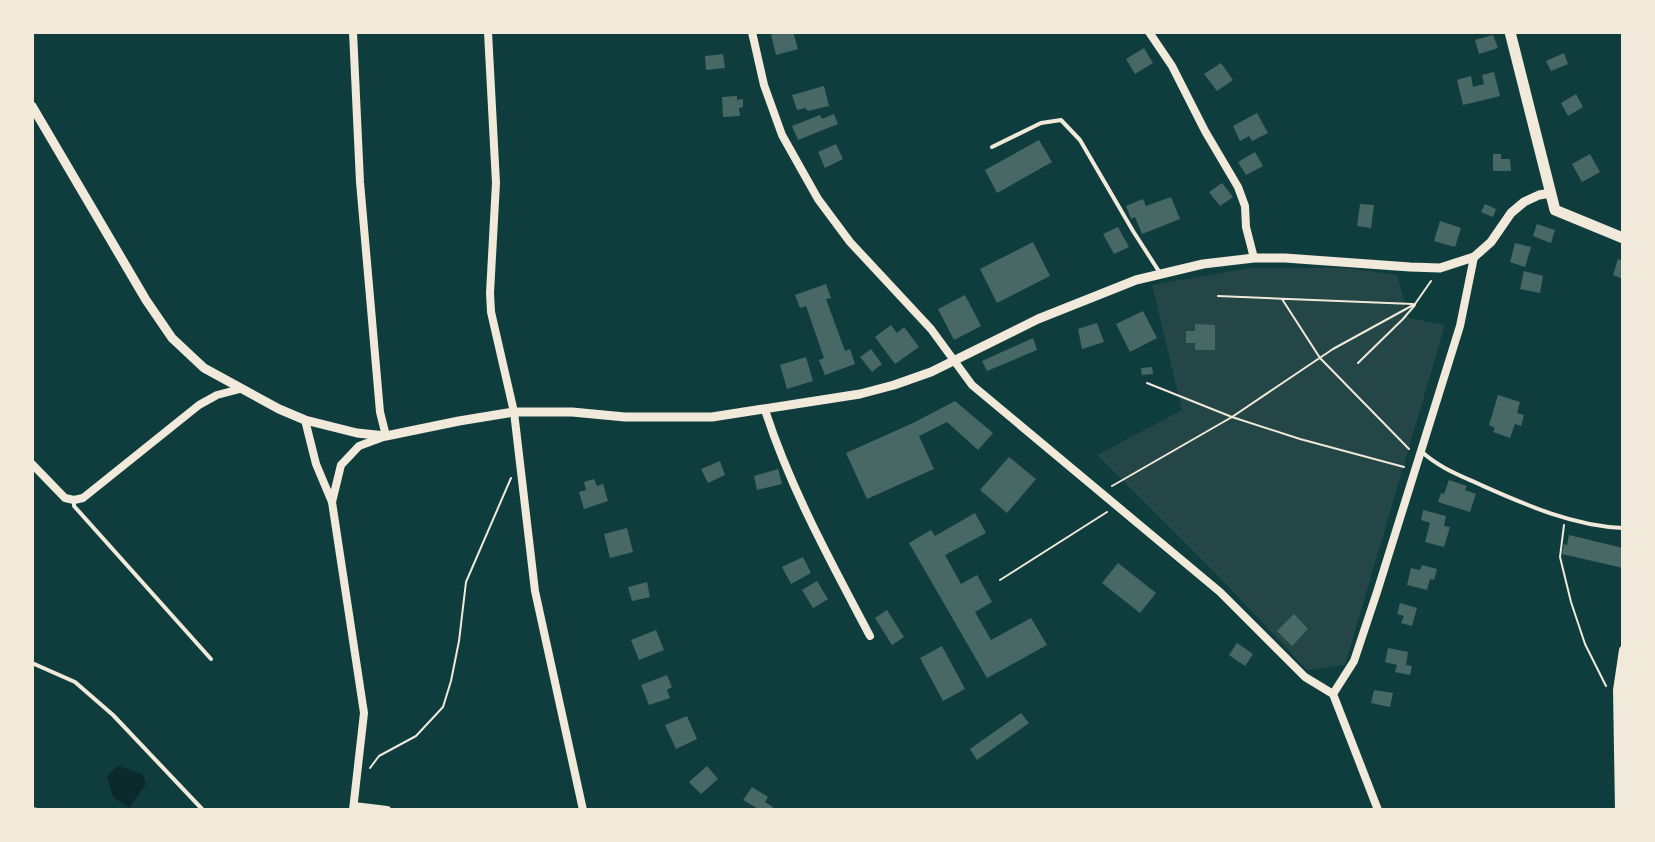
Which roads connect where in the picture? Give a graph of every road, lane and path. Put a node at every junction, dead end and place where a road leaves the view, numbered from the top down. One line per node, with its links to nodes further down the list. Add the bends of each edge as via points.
1 (353, 32): 26 (street, via 360,182)
2 (488, 32): 23 (street, via 496,183 490,302)
3 (752, 32): 18 (street, via 782,135 818,199)
4 (1149, 32): 11 (street, via 1238,187)
5 (1510, 32): 8 (main road)
6 (32, 106): 21 (street, via 172,338 204,368)
7 (992, 147): 13 (lane, via 1041,123 1061,120 1080,140)
8 (1551, 193): 9 (main road, via 1555,210); 10 (street, via 1524,202)
9 (1623, 238)
10 (1474, 257): 12 (street); 27 (street, via 1460,326)
11 (1254, 258): 12 (street); 13 (street)
12 (1440, 268): 16 (path)
13 (1160, 273): 18 (street, via 1038,319)
14 (1218, 296): 15 (path)
15 (1282, 299): 16 (path); 17 (path)
16 (1415, 304): 17 (path); 19 (path)
17 (1320, 358): 24 (path); 27 (path)
18 (954, 360): 22 (street, via 860,394); 31 (street, via 972,385)
19 (1358, 363)
20 (1147, 383): 24 (path)
21 (240, 389): 25 (street); 32 (street, via 199,405)
22 (765, 410): 23 (street, via 712,417); 38 (street, via 805,511)
23 (514, 412): 26 (street); 28 (street)
24 (1232, 417): 30 (path); 31 (path)
25 (305, 420): 26 (street); 33 (street)
26 (386, 436): 33 (street, via 359,446 341,465)
27 (1419, 455): 30 (street); 35 (lane)
28 (519, 459): 44 (path, via 466,582 443,707 416,736 379,756); 48 (street, via 535,591)
29 (32, 464): 32 (street, via 65,498)
30 (1415, 471): 42 (street, via 1354,661)
31 (1101, 492): 34 (street)
32 (74, 500): 40 (lane)
33 (332, 502): 44 (street, via 364,713)
34 (1117, 506): 37 (path); 42 (street, via 1220,592 1305,677)
35 (1564, 518): 36 (lane); 43 (path, via 1560,557 1571,602)
36 (1623, 528)
37 (1000, 580)
38 (870, 636)
39 (1623, 650): 43 (street)
40 (211, 659)
41 (32, 663): 46 (lane, via 75,682)
42 (1333, 694): 49 (street)
43 (1617, 709): 50 (street)
44 (356, 786): 45 (street)
45 (354, 808): 47 (street)
46 (203, 810)
47 (387, 810)
48 (583, 810)
49 (1378, 810)
50 (1619, 810)

